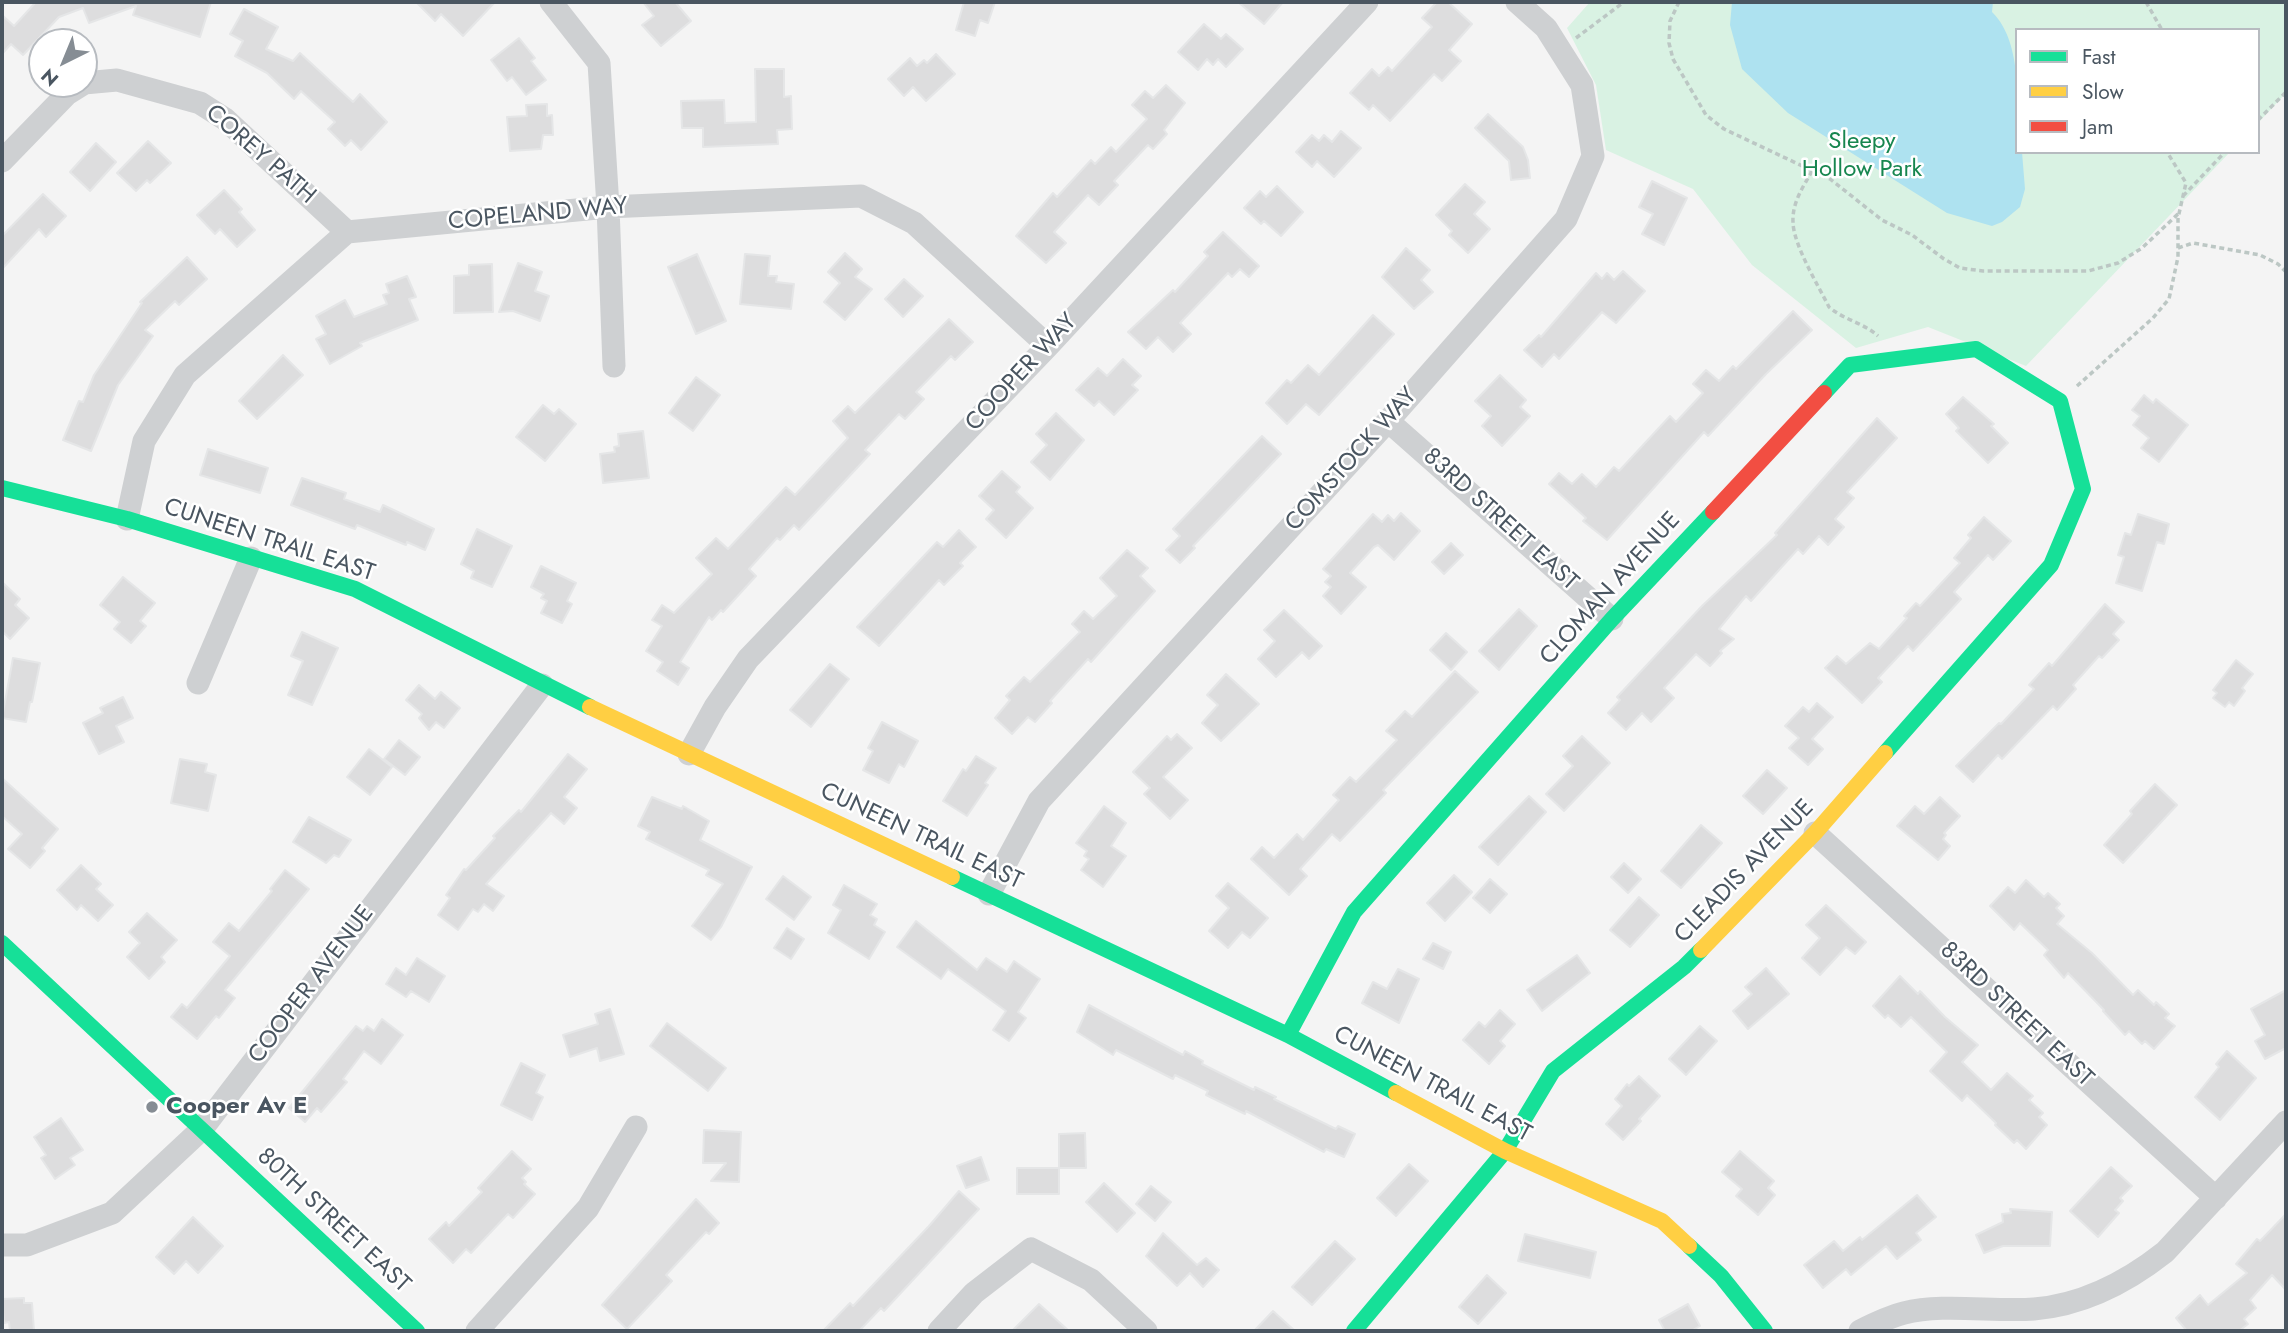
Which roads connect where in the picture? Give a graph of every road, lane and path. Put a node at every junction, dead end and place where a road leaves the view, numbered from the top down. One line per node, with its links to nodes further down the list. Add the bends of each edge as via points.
1 (551, 2): 18 (street, via 599,63)
2 (1367, 2): 23 (street, COOPER WAY)
3 (1517, 2): 8 (street, COMSTOCK WAY, via 1546,28)
4 (1624, 2): 8 (path)
5 (1679, 2): 16 (path, via 1670,20 1672,59 1706,115 1724,129)
6 (2146, 2): 7 (path)
7 (2161, 28)
8 (1560, 50): 27 (street, COMSTOCK WAY, via 1582,85 1592,156 1566,219)
9 (98, 82): 20 (street, COREY PATH, via 117,79 200,103 225,119)
10 (2286, 92): 12 (path)
11 (62, 98): 15 (street, COREY PATH)
12 (2260, 118)
13 (2168, 154): 17 (path, via 2186,183)
14 (2223, 154): 17 (path)
15 (2, 161)
16 (1812, 171): 19 (path, via 1944,259 1960,268 1983,271 2088,271 2118,263 2142,248); 24 (path, via 1798,197 1792,223 1807,264 1829,307 1870,328)
17 (2182, 197): 19 (path)
18 (608, 207): 20 (street, COPELAND WAY); 23 (street, COPELAND WAY, via 861,196 914,223); 25 (street)
19 (2179, 213): 21 (path)
20 (347, 232): 29 (street, via 185,375 144,442)
21 (2178, 248): 22 (path, via 2193,243 2260,255); 26 (path, via 2169,299)
22 (2286, 272)
23 (1048, 346): 34 (street, COOPER WAY, via 748,660)
24 (1897, 359): 26 (street, CLOMAN AVENUE, via 1976,349); 31 (street, CLOMAN AVENUE, via 1850,365)
25 (614, 366)
26 (2060, 401): 35 (street, CLEADIS AVENUE, via 2083,489 2051,565)
27 (1388, 421): 31 (street, 83RD STREET EAST); 36 (street, COMSTOCK WAY, via 1038,801)
28 (2, 488): 29 (street, CUNEEN TRAIL EAST)
29 (127, 519): 30 (street, CUNEEN TRAIL EAST)
30 (251, 558): 32 (street); 33 (street, CUNEEN TRAIL EAST, via 355,589)
31 (1612, 619): 38 (street, CLOMAN AVENUE, via 1354,912)
32 (198, 683)
33 (542, 685): 34 (street, CUNEEN TRAIL EAST); 41 (street, COOPER AVENUE)
34 (689, 754): 36 (street, CUNEEN TRAIL EAST)
35 (1815, 833): 42 (street, CLEADIS AVENUE, via 1684,967 1553,1071); 43 (street, 83RD STREET EAST)
36 (989, 894): 38 (street, CUNEEN TRAIL EAST)
37 (2, 943): 41 (street, 80TH STREET EAST)
38 (1288, 1035): 42 (street, CUNEEN TRAIL EAST)
39 (2286, 1122): 43 (street)
40 (636, 1128): 46 (street, via 588,1208)
41 (202, 1129): 44 (street, COOPER AVENUE, via 112,1213 27,1245); 45 (street, 80TH STREET EAST)
42 (1505, 1152): 49 (street, CLEADIS AVENUE); 50 (street, CUNEEN TRAIL EAST, via 1662,1221 1721,1276)
43 (2216, 1198): 51 (street, via 2146,1267 2082,1299 2035,1309 1906,1312)
44 (2, 1245)
45 (417, 1331)
46 (477, 1331)
47 (939, 1331): 48 (street, via 974,1293 1031,1249 1091,1280)
48 (1146, 1331)
49 (1354, 1331)
50 (1765, 1331)
51 (1860, 1331)

